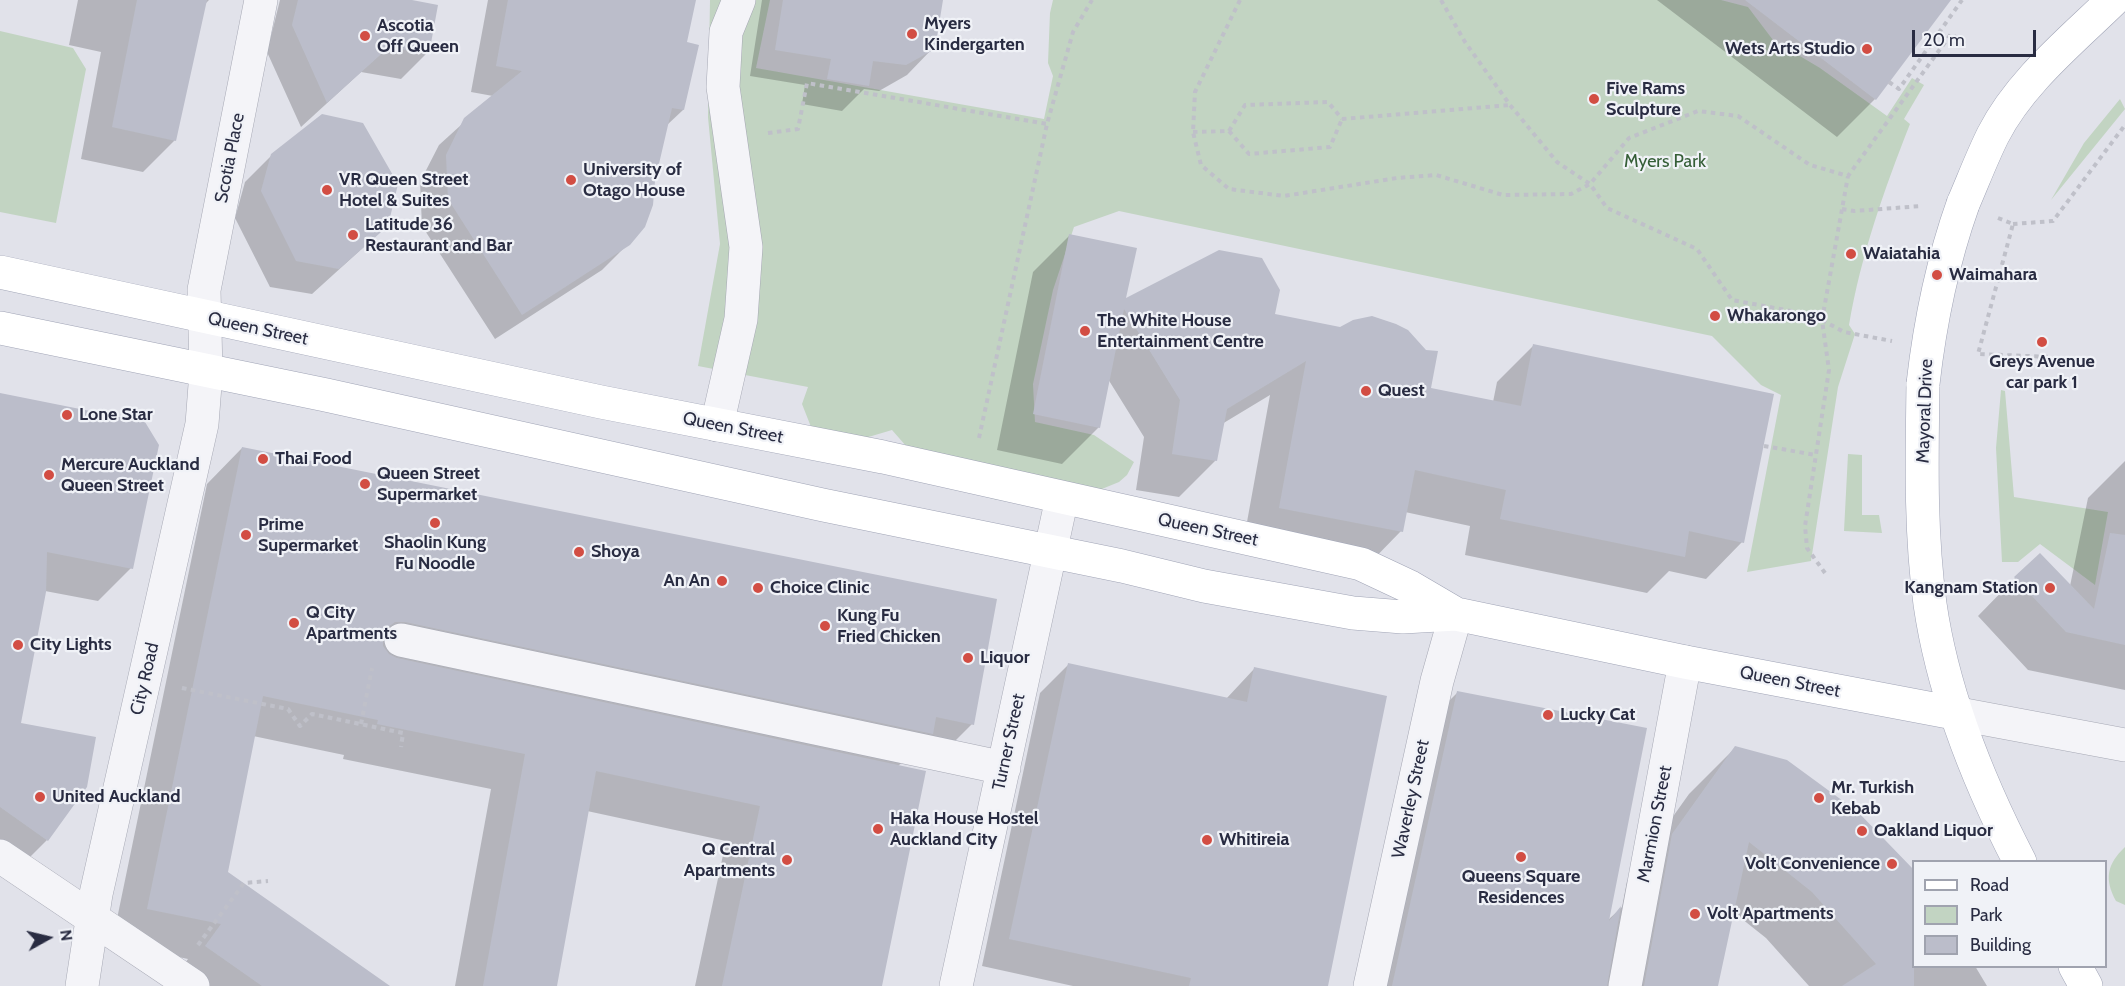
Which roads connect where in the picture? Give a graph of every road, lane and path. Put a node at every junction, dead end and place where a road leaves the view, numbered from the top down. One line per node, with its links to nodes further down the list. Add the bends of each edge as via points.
1 (261, 0): 23 (street, Scotia Place, via 204,290)
2 (739, 0): 28 (street, via 726,32 723,87 746,247 741,319)
3 (1092, 0): 12 (path, via 1073,32)
4 (1240, 0): 16 (path, via 1195,92)
5 (1441, 0): 10 (path, via 1465,42)
6 (1962, 0): 9 (path, via 1899,89)
7 (2113, 0): 40 (main road, Mayoral Drive, bridge, via 2020,95 1994,134 1963,204 1941,273 1923,384 1922,501 1930,606)
8 (1967, 45): 17 (path, via 1951,34)
9 (1889, 82)
10 (1510, 105): 11 (path); 18 (path, via 1557,162)
11 (1342, 119): 15 (path, via 1328,102 1245,105); 15 (path, via 1330,147 1249,154)
12 (1047, 124): 14 (path, via 807,83); 29 (path)
13 (2125, 125): 21 (path, via 2053,221)
14 (798, 129)
15 (1229, 131): 16 (path)
16 (1193, 132): 18 (path, via 1201,165 1229,189 1284,196 1397,178 1436,176 1503,195 1571,194)
17 (1848, 176): 18 (path, via 1810,165 1738,116 1698,111 1629,138); 20 (path)
18 (1590, 184): 24 (path, via 1607,208 1697,249 1732,300)
19 (1929, 205): 20 (path)
20 (1842, 210): 24 (path)
21 (2013, 224)
22 (0, 272): 23 (main road, Queen Street)
23 (203, 317): 27 (street, Scotia Place); 28 (main road, Queen Street)
24 (1822, 320): 26 (path); 31 (path, via 1829,370)
25 (0, 328): 27 (main road, Queen Street)
26 (1844, 332)
27 (206, 372): 33 (main road, Queen Street); 48 (street, City Road, via 202,424)
28 (717, 425): 32 (main road, Queen Street, via 883,457)
29 (979, 438)
30 (1764, 447): 31 (path)
31 (1816, 455): 34 (path, via 1805,526 1807,548)
32 (1062, 498): 33 (street, Turner Street); 35 (main road, Queen Street, via 1360,564)
33 (1051, 552): 35 (main road, Queen Street, via 1353,613 1403,617); 44 (street, Turner Street)
34 (1825, 573)
35 (1456, 614): 37 (main road, Queen Street); 54 (street, Waverley Street, via 1437,681)
36 (401, 640): 44 (street)
37 (1685, 662): 40 (main road, Queen Street); 55 (street, Marmion Street)
38 (372, 668): 41 (path)
39 (179, 687): 41 (path, via 288,709 300,726 312,714)
40 (1954, 713): 42 (street, Queen Street); 46 (main road, Mayoral Drive)
41 (361, 724): 43 (path, via 403,733)
42 (2125, 745)
43 (401, 747)
44 (1004, 768): 53 (street, Turner Street)
45 (0, 856): 48 (street)
46 (2020, 860)
47 (268, 881): 49 (path, via 244,883)
48 (93, 917): 51 (street, City Road); 52 (street)
49 (195, 948)
50 (2077, 968): 56 (main road)
51 (82, 986)
52 (193, 986)
53 (956, 986)
54 (1370, 986)
55 (1625, 986)
56 (2086, 986)

